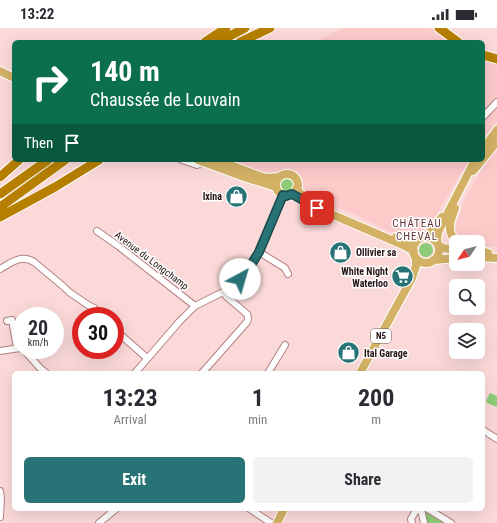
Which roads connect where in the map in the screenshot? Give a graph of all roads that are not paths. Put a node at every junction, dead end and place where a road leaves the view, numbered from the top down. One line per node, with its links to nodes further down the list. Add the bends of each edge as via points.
1 (226, 28): 5 (highway)
2 (245, 28): 6 (highway)
3 (270, 28): 7 (highway)
4 (439, 28): 8 (highway)
5 (208, 40)
6 (222, 40)
7 (244, 40)
8 (455, 40)
9 (485, 56): 10 (highway)
10 (497, 59)
11 (0, 66): 13 (main road)
12 (0, 71): 14 (main road)
13 (12, 71)
14 (12, 77)
15 (497, 102): 16 (street)
16 (485, 115)
17 (497, 130): 19 (main road)
18 (497, 142): 20 (main road, N5)
19 (485, 146)
20 (485, 157)
21 (17, 162): 32 (highway)
22 (45, 162): 37 (highway)
23 (62, 162): 39 (highway)
24 (96, 162): 41 (highway)
25 (188, 162): 26 (street, via 197,165)
26 (200, 162)
27 (206, 162): 30 (main road)
28 (474, 162): 33 (main road, N5)
29 (481, 162): 33 (main road, N5)
30 (218, 164): 31 (main road, via 262,177); 34 (main road, via 244,177)
31 (279, 177): 34 (main road); 36 (main road, via 287,174 293,176 297,181)
32 (0, 178)
33 (465, 181): 35 (main road, N5)
34 (276, 187): 38 (main road)
35 (461, 189): 40 (main road, N5); 43 (main road, via 450,223)
36 (294, 192): 38 (main road); 44 (main road, via 399,238); 50 (main road, via 309,204 403,245)
37 (0, 194)
38 (283, 195): 47 (street)
39 (0, 207)
40 (450, 208): 44 (main road, N5); 45 (main road, N5, via 438,232)
41 (0, 217)
42 (97, 231): 59 (street, Avenue du Longchamp)
43 (452, 235)
44 (422, 238): 45 (main road, via 430,238); 50 (main road, N5, via 416,243)
45 (437, 243): 46 (main road); 54 (main road, N5, via 438,256)
46 (449, 249)
47 (259, 252): 56 (street, via 284,268); 58 (street, via 240,279)
48 (485, 252): 49 (main road)
49 (497, 253)
50 (415, 254): 54 (main road, via 424,262); 57 (main road, N5, via 416,266)
51 (485, 257): 52 (main road)
52 (497, 258)
53 (449, 259): 54 (main road)
54 (431, 261): 57 (main road, N5)
55 (0, 270): 60 (street, via 17,260 30,259 69,292)
56 (288, 274)
57 (412, 278): 73 (main road, N5)
58 (223, 292): 59 (street); 71 (street, via 247,314 248,320)
59 (195, 306): 67 (street)
60 (92, 307)
61 (12, 320): 62 (street)
62 (7, 321)
63 (124, 338): 67 (street)
64 (285, 345): 72 (street)
65 (12, 349): 66 (street)
66 (0, 351)
67 (147, 358): 70 (street)
68 (32, 359): 69 (street)
69 (44, 371)
70 (137, 371)
71 (204, 371)
72 (269, 371)
73 (361, 371)
74 (485, 431): 75 (street)
75 (497, 439)
76 (0, 491): 83 (street)
77 (114, 511): 84 (street)
78 (253, 511): 85 (street)
79 (283, 511): 86 (main road)
80 (416, 511): 87 (street, via 411,519)
81 (421, 511): 88 (street)
82 (431, 511): 89 (street)
83 (0, 517)
84 (99, 523)
85 (271, 523)
86 (277, 523)
87 (412, 523)
88 (424, 523)
89 (451, 523)

